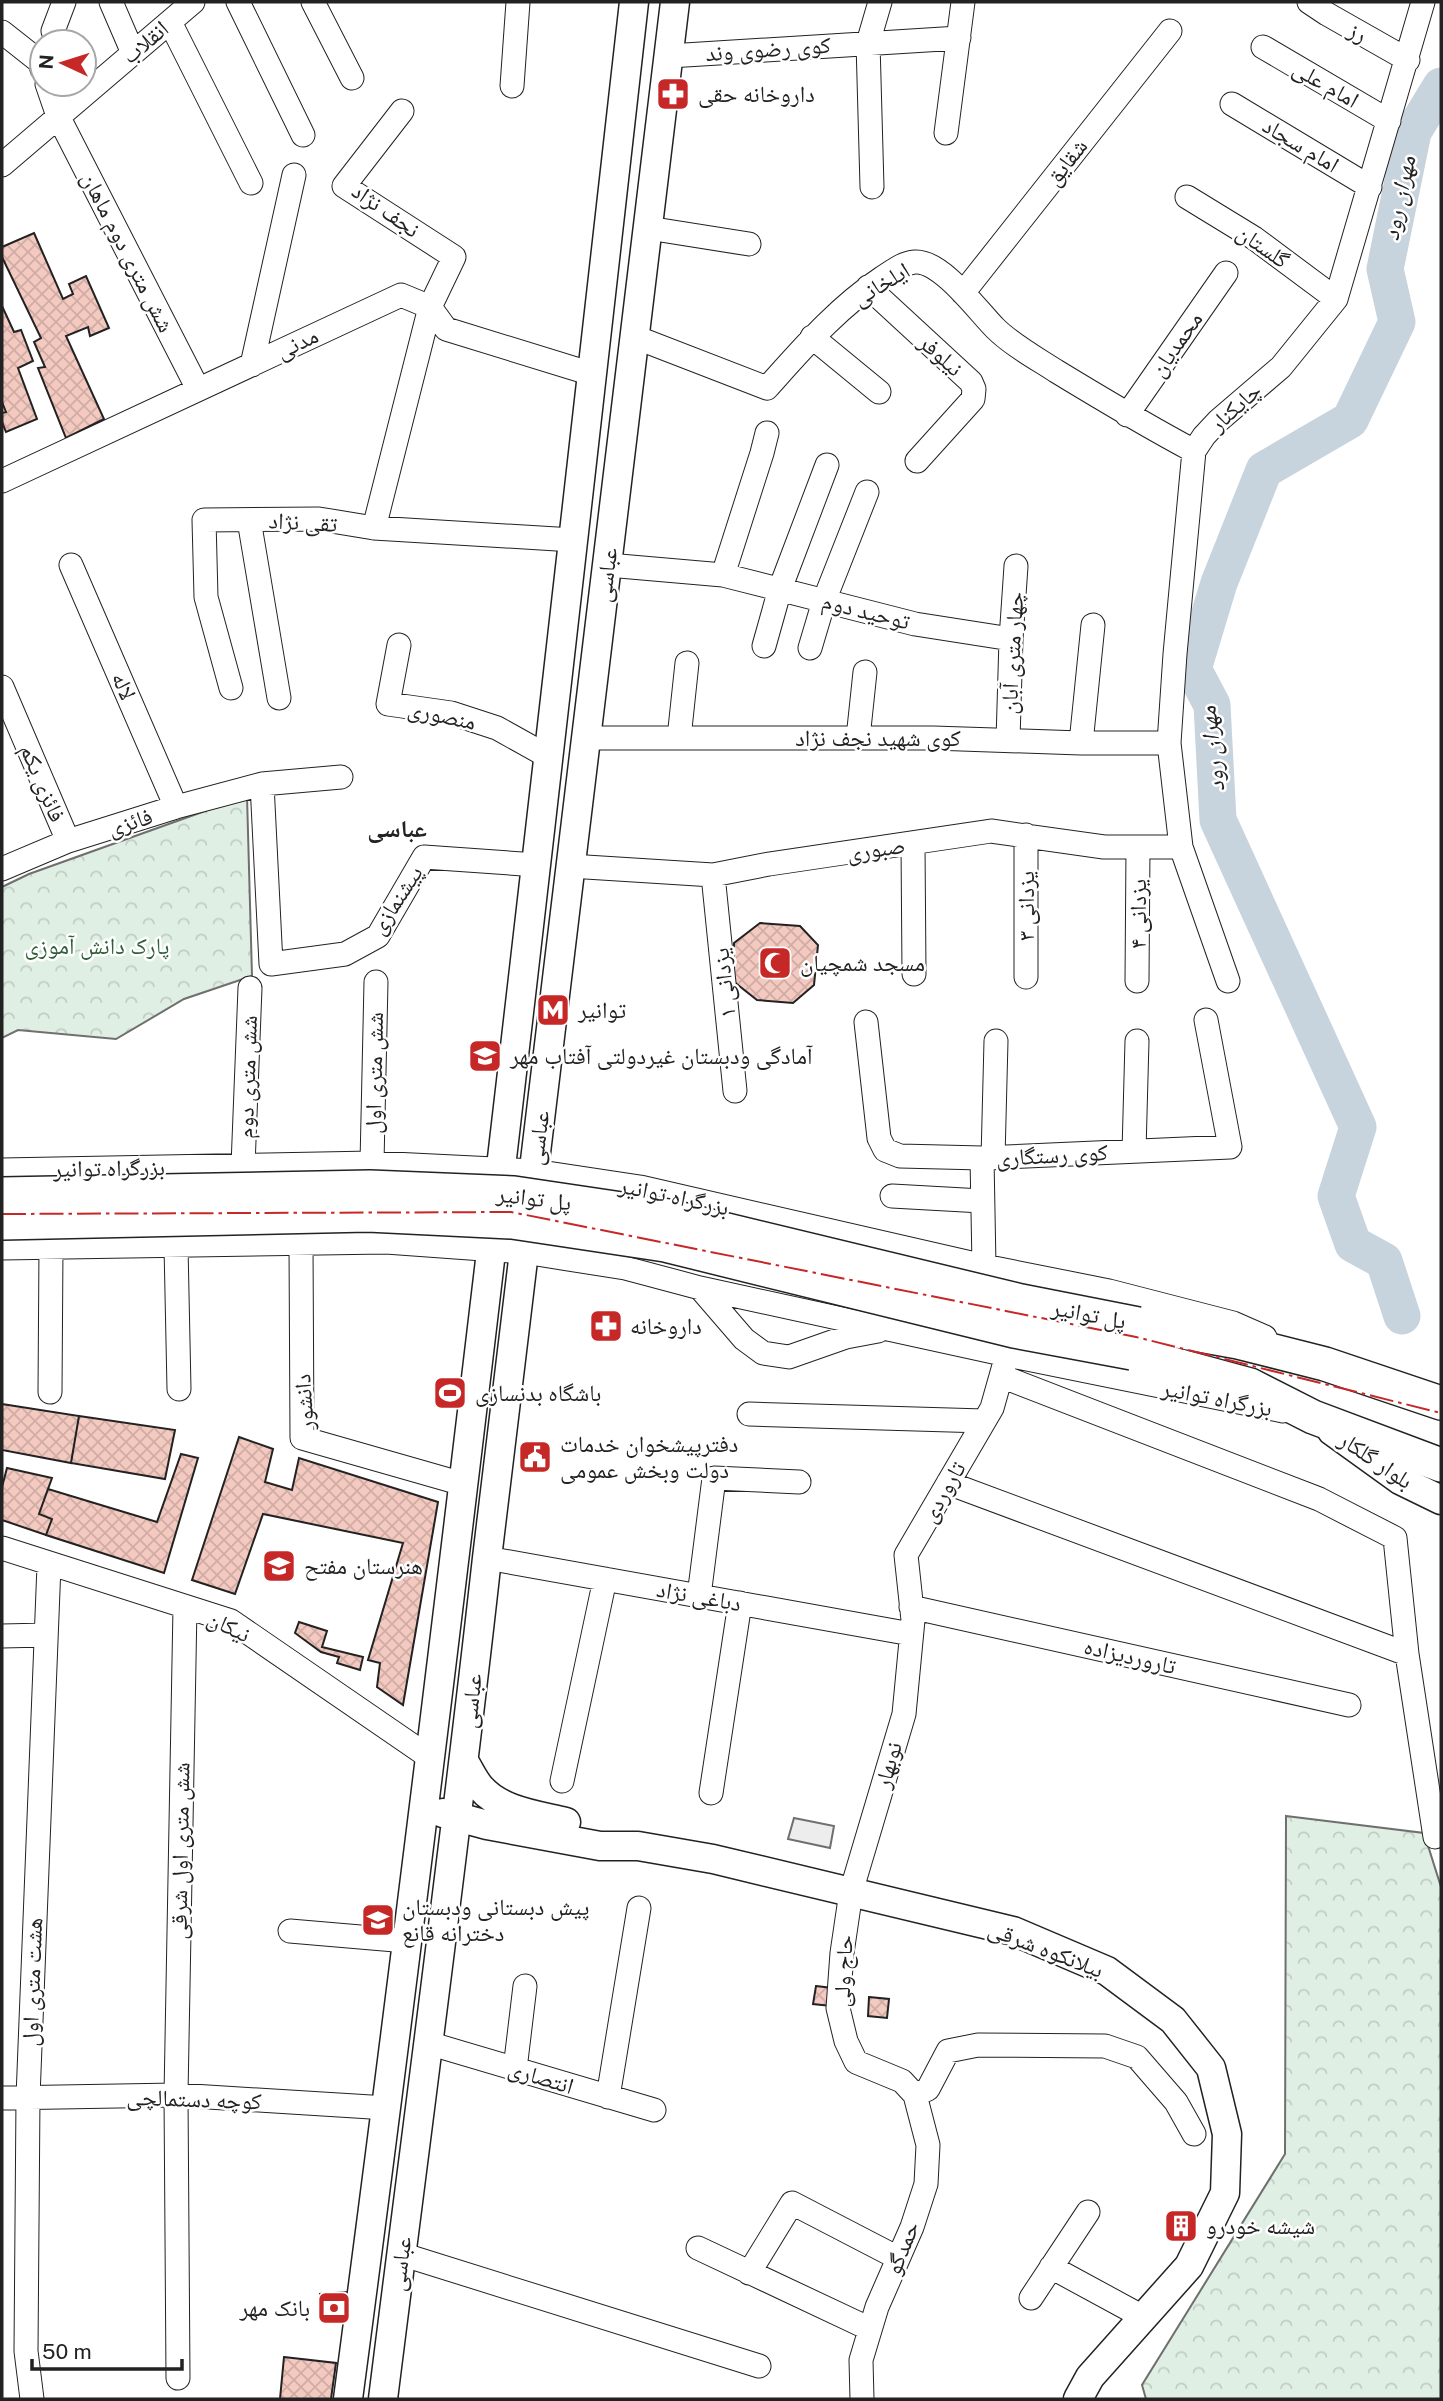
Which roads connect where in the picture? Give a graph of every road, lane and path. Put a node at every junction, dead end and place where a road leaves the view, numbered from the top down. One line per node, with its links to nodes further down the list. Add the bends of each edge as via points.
1 (111, 2): 21 (street)
2 (193, 2): 13 (street, انقلاب)
3 (238, 2): 32 (street)
4 (313, 2): 24 (street)
5 (518, 2): 25 (street)
6 (634, 2): 49 (main road, عباسى)
7 (675, 2): 22 (main road, عباسى)
8 (880, 2): 18 (street)
9 (963, 2): 17 (street)
10 (1309, 2): 23 (street, رز)
11 (61, 3): 14 (street)
12 (1417, 5): 23 (street, چایکنار)
13 (170, 22): 21 (street, انقلاب); 35 (street)
14 (54, 28)
15 (1170, 31): 43 (street, شقایق)
16 (2, 32): 20 (street)
17 (959, 38): 18 (street, کوی رضوی وند); 31 (street)
18 (868, 43): 22 (street, کوی رضوی وند); 36 (street)
19 (1263, 47): 30 (street, امام علی)
20 (28, 53)
21 (133, 53): 29 (street, انقلاب)
22 (669, 56): 39 (main road, عباسى)
23 (1408, 60): 30 (street, چایکنار)
24 (352, 78)
25 (512, 86)
26 (52, 98): 29 (street, شش متری دوم ماهان)
27 (1232, 104): 37 (street, امام سجاد)
28 (402, 111): 45 (street, نجف نژاد, via 344,186 454,257)
29 (58, 116): 33 (street, انقلاب); 50 (street, شش متری دوم ماهان)
30 (1389, 121): 37 (street, چایکنار)
31 (946, 134)
32 (303, 135)
33 (2, 165)
34 (295, 175): 48 (street)
35 (251, 183)
36 (872, 187)
37 (1370, 187): 44 (street, چایکنار)
38 (1187, 197): 44 (street, گلستان, via 1254,238)
39 (648, 228): 40 (street); 46 (main road, عباسى)
40 (749, 244)
41 (1226, 273): 52 (street, محمدیان)
42 (868, 288): 43 (street, ایلخانی, via 902,265 918,261 935,268); 47 (street, ایلخانی); 55 (street, نیلوفر, via 974,389 973,399)
43 (962, 293): 52 (street, ایلخانی, via 997,331)
44 (1336, 299): 54 (street, چایکنار, via 1281,367 1218,421)
45 (430, 307): 48 (street, مدنی, via 401,295); 49 (street, مدنی, via 446,329); 61 (street)
46 (635, 337): 47 (street, ایلخانی, via 767,388); 60 (main road, عباسى)
47 (812, 337): 51 (street)
48 (251, 365): 50 (street, مدنی)
49 (592, 374): 62 (main road, عباسى)
50 (198, 389): 57 (street, مدنی)
51 (879, 391)
52 (1127, 415): 54 (street, ایلخانی)
53 (767, 433): 66 (street)
54 (1194, 451): 84 (street, چایکنار)
55 (917, 461)
56 (827, 465): 67 (street)
57 (2, 481)
58 (867, 492): 68 (street)
59 (249, 520): 61 (street, تقی نژاد, via 319,519); 77 (street, تقی نژاد, via 204,520 206,597); 78 (street)
60 (613, 521): 62 (main road); 64 (main road, عباسى)
61 (374, 527): 62 (street, تقی نژاد)
62 (574, 529): 85 (main road, عباسى)
63 (71, 565): 88 (street, لاله)
64 (608, 565): 66 (street, توحید دوم); 79 (main road, عباسى)
65 (1016, 566): 70 (street, چهار متری آبان)
66 (723, 575): 67 (street, توحید دوم)
67 (780, 589): 68 (street, توحید دوم); 72 (street)
68 (824, 601): 70 (street, توحید دوم, via 915,624); 73 (street)
69 (1093, 625): 83 (street)
70 (1011, 639): 82 (street, چهار متری آبان)
71 (399, 645): 85 (street, منصوری, via 388,704 450,713 497,728)
72 (764, 646)
73 (810, 648)
74 (687, 663): 80 (street)
75 (865, 672): 81 (street)
76 (2, 687): 90 (street, فائزی یکم)
77 (231, 688)
78 (279, 698)
79 (586, 738): 80 (street, کوی شهید نجف نژاد); 95 (main road, عباسى)
80 (679, 738): 81 (street, کوی شهید نجف نژاد)
81 (859, 738): 82 (street, کوی شهید نجف نژاد)
82 (1008, 740): 83 (street, کوی شهید نجف نژاد)
83 (1081, 743): 84 (street, کوی شهید نجف نژاد)
84 (1169, 743): 93 (street, چایکنار)
85 (549, 757): 94 (main road, عباسى)
86 (341, 777): 87 (street, فائزی)
87 (262, 784): 88 (street, فائزی); 94 (street, پیشنمازی, via 271,964 345,954 378,936 424,857)
88 (176, 807): 90 (street, فائزی)
89 (1026, 835): 91 (street, صبوری, via 991,831); 92 (street, صبوری); 99 (street, یزدانی ۳)
90 (68, 841): 96 (street, فائزی)
91 (913, 844): 97 (street, صبوری); 98 (street)
92 (1138, 847): 93 (street, صبوری); 100 (street, یزدانی ۴)
93 (1181, 848): 101 (street, چایکنار)
94 (537, 864): 113 (main road, عباسى)
95 (570, 866): 97 (street, صبوری); 115 (main road, عباسى)
96 (2, 869)
97 (713, 875): 108 (street, یزدانی ۱)
98 (914, 974)
99 (1026, 977)
100 (1138, 981)
101 (1228, 981)
102 (376, 982): 111 (street, شش متری اول)
103 (250, 988): 112 (street, شش متری دوم)
104 (1206, 1020): 109 (street, کوی رستگاری, via 1230,1147)
105 (866, 1022): 110 (street, via 879,1138 885,1150 900,1156)
106 (996, 1041): 110 (street)
107 (1137, 1041): 109 (street)
108 (735, 1091)
109 (1134, 1151): 110 (street, کوی رستگاری)
110 (988, 1158): 119 (street, کوی رستگاری)
111 (382, 1163): 112 (street, بزرگراه توانیر); 113 (street, بزرگراه توانیر); 121 (street, via 403,1182 406,1205 400,1226)
112 (243, 1166): 114 (street, بزرگراه توانیر)
113 (500, 1168): 115 (street, بزرگراه توانیر); 126 (main road, عباسى)
114 (2, 1170)
115 (534, 1171): 116 (street, بزرگراه توانیر); 127 (main road, عباسى)
116 (640, 1187): 128 (street, بزرگراه توانیر); 129 (street, via 625,1201 616,1223 616,1249)
117 (2, 1194): 132 (highway, پل توانیر, bridge, via 370,1187 514,1193 669,1216 1021,1301)
118 (892, 1196): 119 (street)
119 (982, 1201): 128 (street, کوی رستگاری)
120 (2, 1223): 132 (highway, پل توانیر, bridge, via 368,1215 512,1222 665,1245 1014,1331)
121 (386, 1242): 122 (street, بزرگراه توانیر); 126 (street, بزرگراه توانیر)
122 (301, 1244): 123 (street, بزرگراه توانیر); 144 (street, دانشور, via 302,1438)
123 (176, 1246): 124 (street, بزرگراه توانیر); 135 (street)
124 (51, 1247): 125 (street, بزرگراه توانیر); 136 (street)
125 (2, 1248)
126 (490, 1248): 127 (street, بزرگراه توانیر); 144 (main road, عباسى)
127 (524, 1252): 129 (street, بزرگراه توانیر); 147 (main road, عباسى)
128 (985, 1266): 133 (street, بزرگراه توانیر, via 1233,1323)
129 (625, 1268): 130 (street, بزرگراه توانیر)
130 (700, 1288): 131 (street, بزرگراه توانیر); 131 (street, via 744,1339 763,1353 789,1357 846,1337)
131 (888, 1329): 134 (street, بزرگراه توانیر)
132 (1135, 1338): 133 (highway, بزرگراه توانیر, via 1238,1342); 139 (highway, بزرگراه توانیر, via 1250,1385)
133 (1325, 1364): 137 (highway, بزرگراه توانیر)
134 (1004, 1366): 139 (street, بزرگراه توانیر); 140 (street, تاروردی); 157 (street, via 1319,1499 1395,1538)
135 (178, 1389)
136 (50, 1392)
137 (1441, 1404)
138 (750, 1414): 140 (street)
139 (1313, 1417): 141 (highway, بزرگراه توانیر); 145 (main road, بلوار گلکار, via 1400,1480)
140 (984, 1421): 143 (street, تاروردی)
141 (1441, 1465)
142 (799, 1482): 150 (street, via 714,1478)
143 (948, 1483): 153 (street, تاروردی, via 906,1555); 157 (street)
144 (463, 1484): 159 (main road, عباسى)
145 (1441, 1500)
146 (2, 1548): 148 (street, نیکان)
147 (487, 1558): 149 (street, دباغی نژاد); 160 (main road, عباسى)
148 (49, 1565): 152 (street, نیکان); 155 (street, هشت متری اول)
149 (605, 1579): 150 (street, دباغی نژاد); 161 (street)
150 (699, 1596): 151 (street, دباغی نژاد)
151 (740, 1603): 154 (street, دباغی نژاد); 162 (street)
152 (185, 1607): 159 (street, نیکان, via 231,1621); 174 (street, شش متری اول شرقی)
153 (911, 1608): 154 (street, تاروردی); 158 (street, تاروردیزاده)
154 (911, 1634): 167 (street, نوبهار, via 904,1714)
155 (46, 1635): 156 (street); 177 (street, هشت متری اول)
156 (2, 1636)
157 (1407, 1654): 165 (street)
158 (1349, 1705)
159 (429, 1757): 163 (main road, عباسى)
160 (465, 1763): 164 (main road, عباسى); 166 (main road, بیلانکوه شرقی, via 480,1786 500,1803 599,1830)
161 (562, 1781)
162 (711, 1793)
163 (423, 1808): 164 (main road, بیلانکوه شرقی); 170 (main road, عباسى)
164 (459, 1817): 166 (main road, بیلانکوه شرقی, via 600,1846); 172 (main road, عباسى)
165 (1435, 1838)
166 (638, 1846): 167 (main road, بیلانکوه شرقی)
167 (851, 1892): 175 (street, حاج ولی, via 838,2008 846,2041 856,2062 902,2081); 189 (main road, بیلانکوه شرقی, via 1013,1931 1107,1971 1173,2020 1211,2068 1227,2134 1225,2193 1189,2266)
168 (639, 1908): 178 (street)
169 (290, 1931): 170 (street)
170 (407, 1941): 179 (main road, عباسى)
171 (526, 1986): 173 (street)
172 (428, 2043): 173 (street, انتصاری); 184 (main road, عباسى)
173 (515, 2069): 178 (street, انتصاری)
174 (176, 2095): 177 (street, کوچه دستمالچی); 179 (street, کوچه دستمالچی); 192 (street, شش متری اول شرقی)
175 (915, 2095): 181 (street, via 928,2089 948,2051 978,2045 1105,2046 1136,2057 1176,2102); 185 (street, حمدگو, via 928,2145 926,2184)
176 (2, 2098): 177 (street, کوچه دستمالچی)
177 (28, 2098): 193 (street, هشت متری اول, via 26,2351)
178 (608, 2098): 180 (street, انتصاری)
179 (387, 2108): 194 (main road, عباسى)
180 (654, 2110)
181 (1194, 2134)
182 (1088, 2212): 186 (street)
183 (698, 2248): 187 (street)
184 (401, 2254): 191 (street); 195 (main road, عباسى)
185 (898, 2258): 187 (street, via 792,2203); 190 (street, حمدگو)
186 (1051, 2267): 188 (street); 189 (street)
187 (749, 2273): 190 (street)
188 (1031, 2298)
189 (1143, 2318): 197 (main road, بیلانکوه شرقی, via 1090,2377)
190 (870, 2329): 196 (street, حمدگو, via 861,2360)
191 (759, 2366)
192 (178, 2378)
193 (32, 2399)
194 (348, 2399)
195 (383, 2399)
196 (862, 2399)
197 (1078, 2399)

